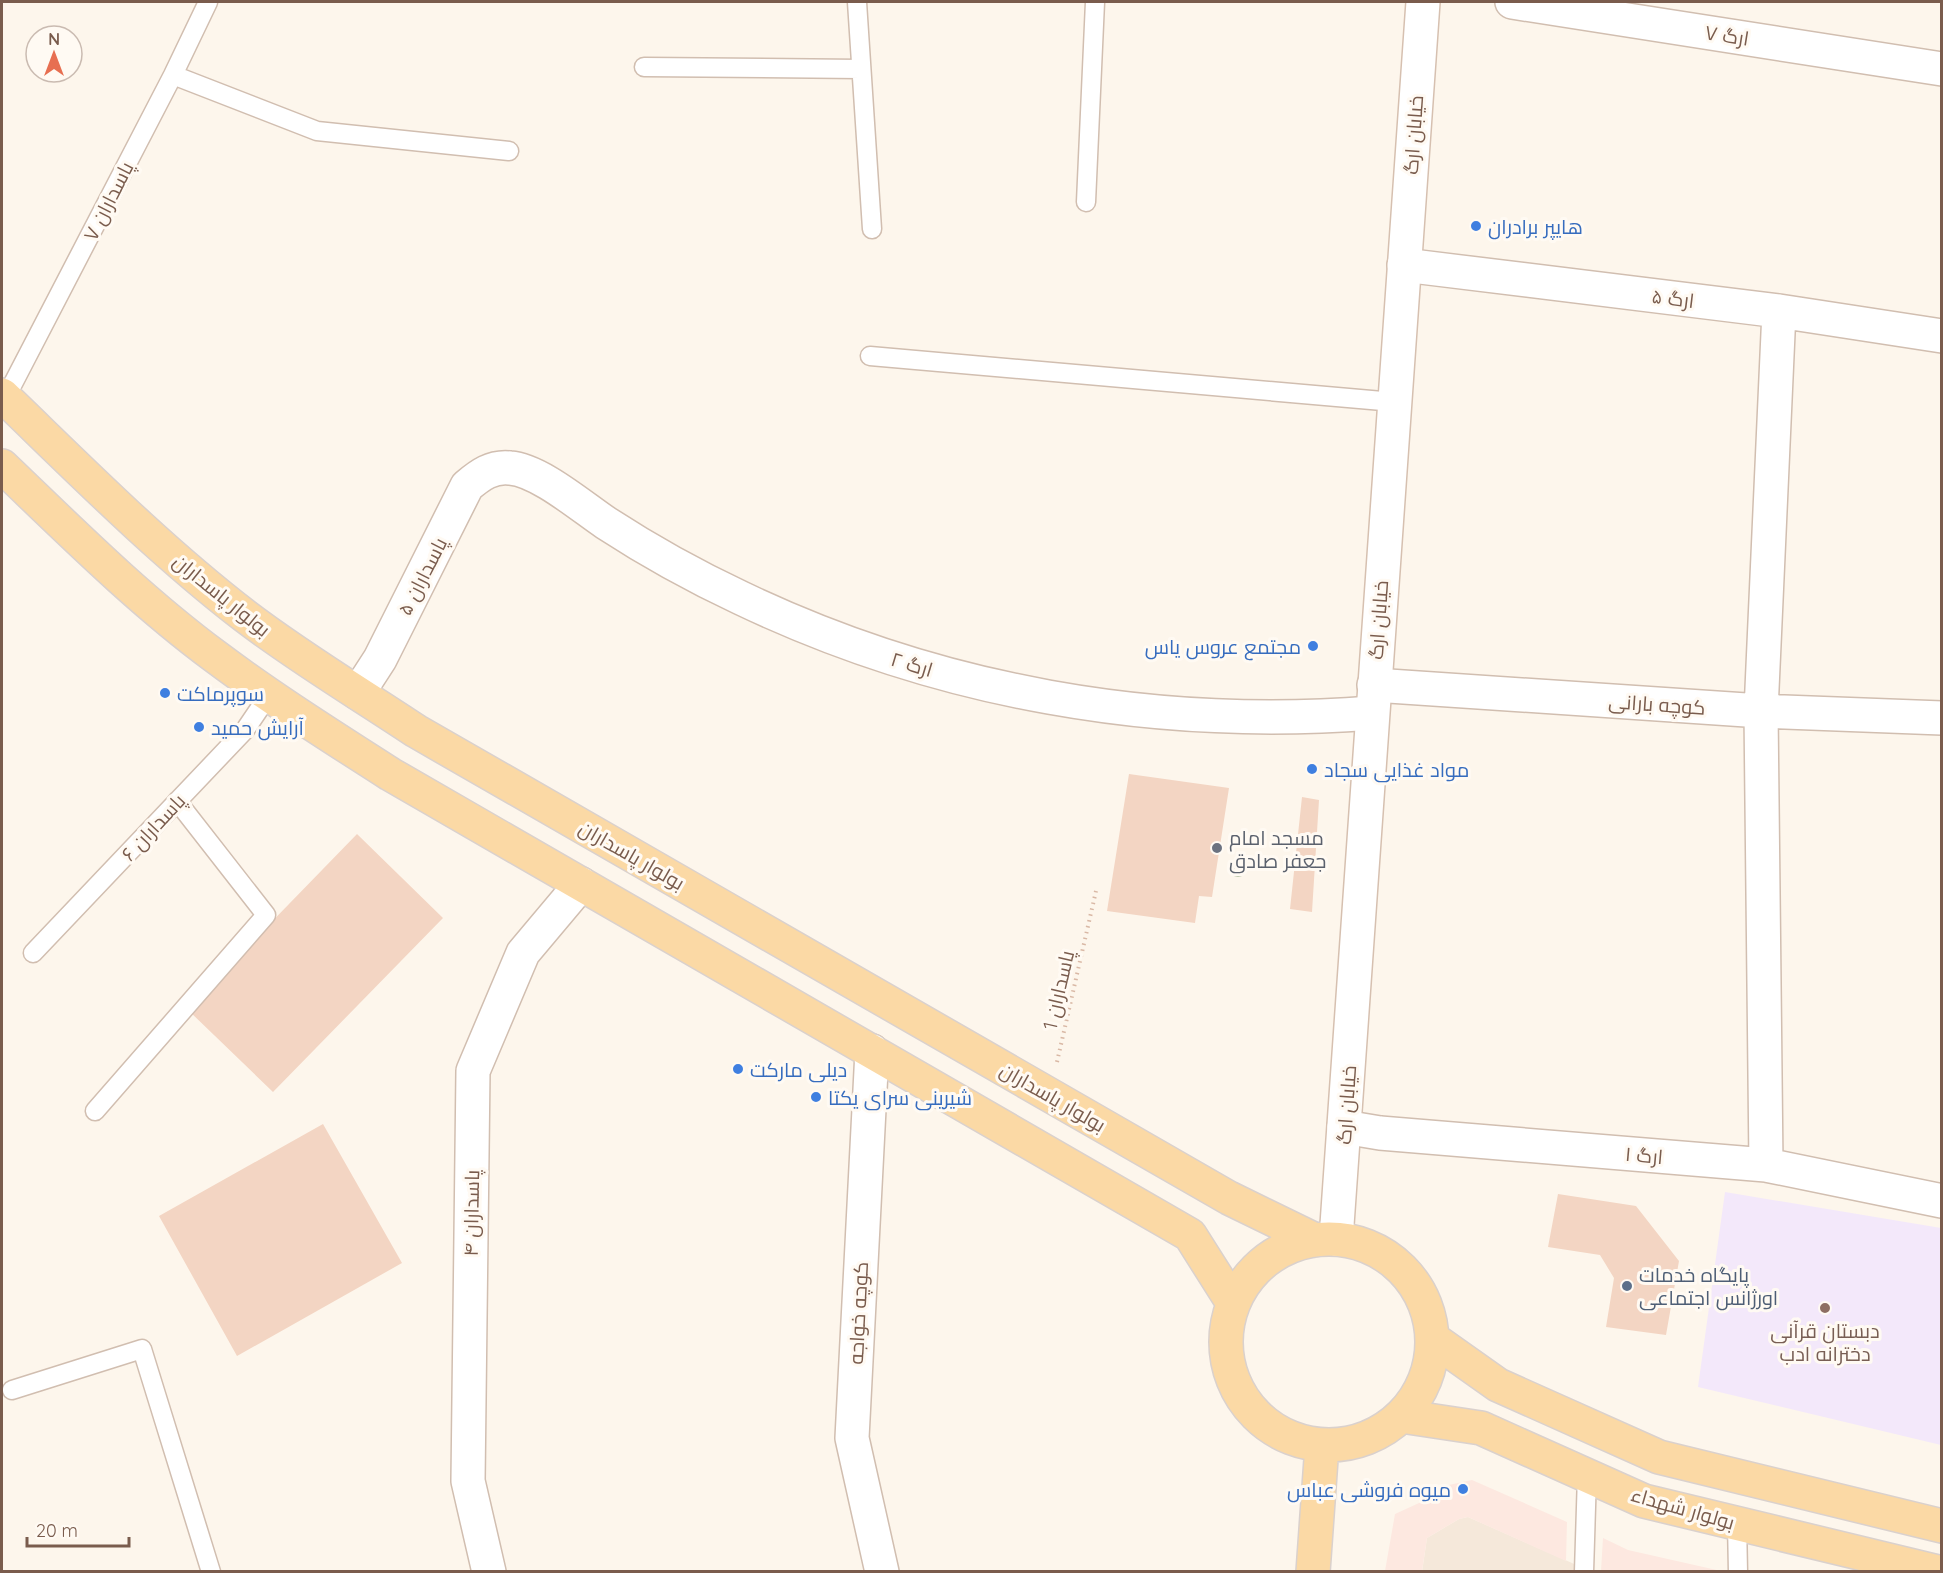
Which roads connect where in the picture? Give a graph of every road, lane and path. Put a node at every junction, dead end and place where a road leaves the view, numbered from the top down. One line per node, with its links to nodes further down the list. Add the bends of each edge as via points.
1 (208, 2): 9 (lane, پاسداران ۷)
2 (857, 2): 7 (lane)
3 (1095, 2): 11 (lane)
4 (1423, 2): 13 (street, خیابان ارگ)
5 (1512, 2): 8 (street, ارگ ۷)
6 (644, 67): 7 (lane)
7 (861, 69): 12 (lane)
8 (1941, 69)
9 (173, 75): 10 (lane, via 317,131); 17 (lane, پاسداران ۷)
10 (509, 151)
11 (1086, 202)
12 (872, 229)
13 (1404, 265): 14 (street, ارگ ۵); 18 (street, خیابان ارگ)
14 (1779, 311): 15 (street, ارگ ۵); 24 (street)
15 (1941, 336)
16 (870, 356): 18 (lane)
17 (3, 397): 21 (main road, بولوار پاسداران, via 153,540 245,616)
18 (1394, 402): 23 (street, خیابان ارگ)
19 (2, 466): 22 (main road, via 119,578)
20 (494, 469): 21 (street, پاسداران ۵, via 467,486 380,659); 23 (street, ارگ ۲, via 526,472 660,556 772,613 851,644 951,676 1075,703 1137,711 1264,718)
21 (358, 693): 31 (main road, بولوار پاسداران, via 416,731)
22 (268, 696): 26 (lane, پاسداران ۶, via 245,730); 27 (main road, via 390,774)
23 (1373, 699): 24 (street, کوچه بارانی); 33 (street, خیابان ارگ)
24 (1761, 711): 25 (street, کوچه بارانی); 34 (street)
25 (1941, 718)
26 (177, 801): 29 (lane, پاسداران ۶); 32 (lane, via 266,915)
27 (581, 884): 30 (main road); 47 (street, پاسداران ۴, via 523,954 473,1071 468,1480)
28 (1096, 891): 31 (path, پاسداران 1)
29 (33, 954)
30 (872, 1051): 37 (main road, via 1190,1234); 48 (street, کوچه خواجه, via 852,1438)
31 (1050, 1095): 36 (main road, بولوار پاسداران, via 1229,1198)
32 (95, 1111)
33 (1344, 1127): 34 (street, ارگ ۱); 36 (street, خیابان ارگ)
34 (1766, 1165): 35 (street, ارگ ۱)
35 (1941, 1201)
36 (1325, 1239): 37 (main road, via 1293,1245 1274,1254 1257,1267); 38 (main road, via 1358,1242 1396,1263 1422,1297)
37 (1233, 1303): 41 (main road, via 1225,1345 1228,1367 1247,1405 1262,1421 1290,1437)
38 (1433, 1339): 40 (main road, via 1425,1380); 44 (main road, via 1498,1385 1659,1457)
39 (12, 1390): 46 (lane, via 142,1349)
40 (1401, 1416): 41 (main road, via 1364,1439); 42 (main road, بولوار شهداء, via 1481,1428)
41 (1322, 1445): 49 (main road)
42 (1587, 1475): 43 (main road, بولوار شهداء, via 1644,1501); 50 (lane)
43 (1737, 1524): 45 (main road, بولوار شهداء); 51 (lane)
44 (1941, 1526)
45 (1924, 1570)
46 (210, 1572)
47 (489, 1572)
48 (882, 1572)
49 (1313, 1572)
50 (1584, 1572)
51 (1738, 1572)

